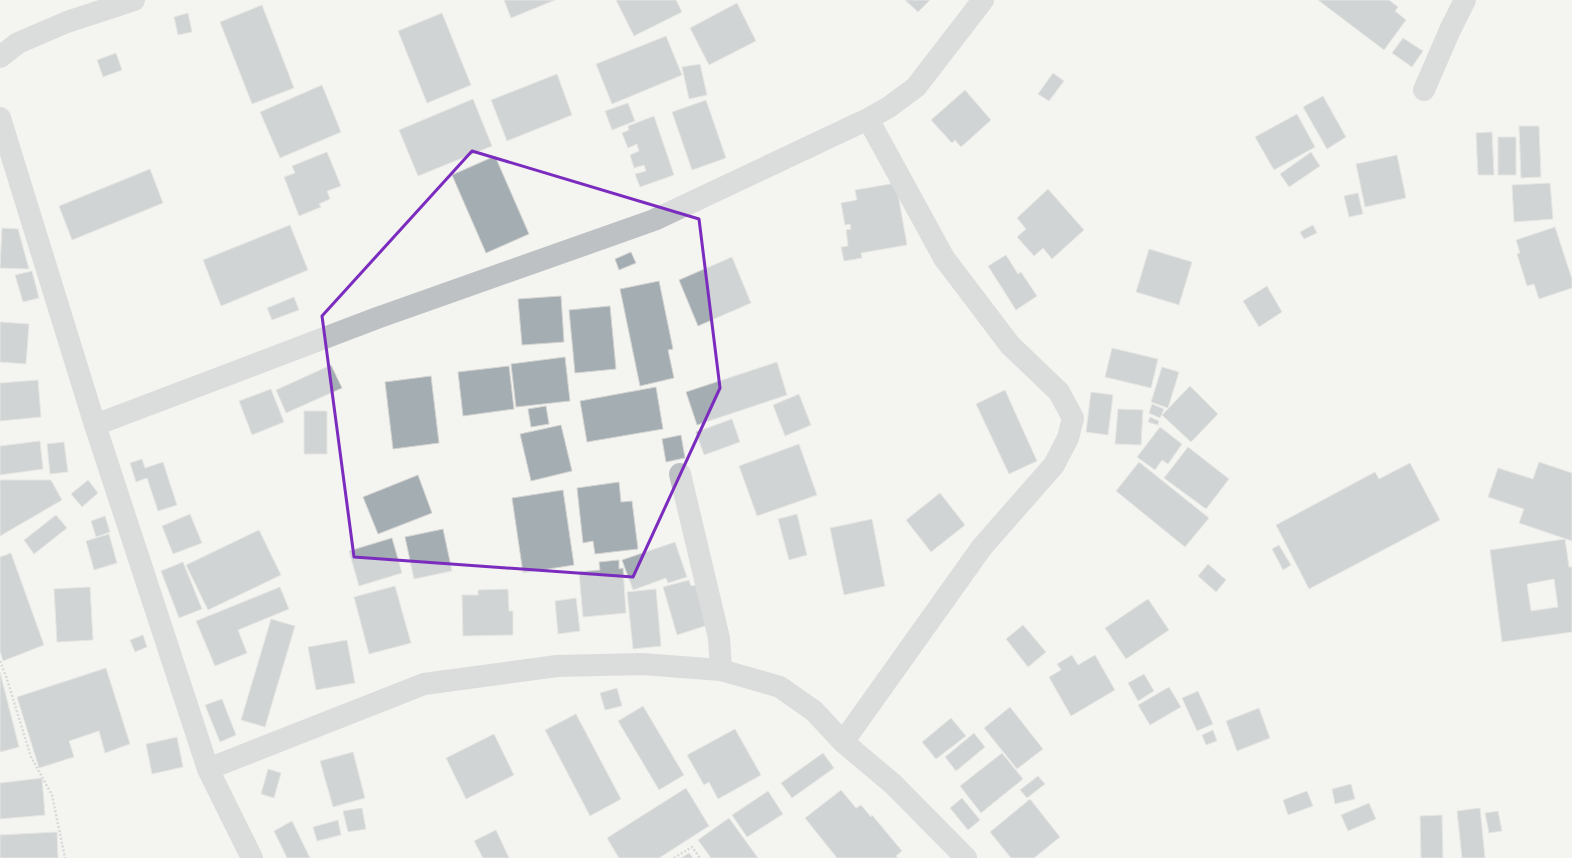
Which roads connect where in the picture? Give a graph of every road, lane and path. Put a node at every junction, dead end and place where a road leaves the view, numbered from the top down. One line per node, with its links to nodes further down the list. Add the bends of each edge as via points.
1 (134, 0): 4 (street, via 68,22 18,43)
2 (983, 0): 7 (street, via 916,87)
3 (1465, 0): 5 (street)
4 (0, 57)
5 (1424, 90)
6 (0, 118): 8 (street)
7 (868, 119): 8 (street, via 654,220 377,318); 12 (street, via 944,258 1010,345 1058,392 1073,418 1068,438 1054,465 982,547)
8 (95, 425): 13 (street)
9 (680, 474): 11 (street, via 719,638)
10 (0, 661): 14 (path, via 30,757 52,794)
11 (721, 670): 12 (street, via 780,687 814,711); 13 (street, via 642,664 557,666 424,684)
12 (843, 742): 18 (street, via 893,784)
13 (208, 770): 15 (street)
14 (65, 858)
15 (252, 858)
16 (674, 858): 17 (path, via 692,847)
17 (700, 858)
18 (966, 858)

